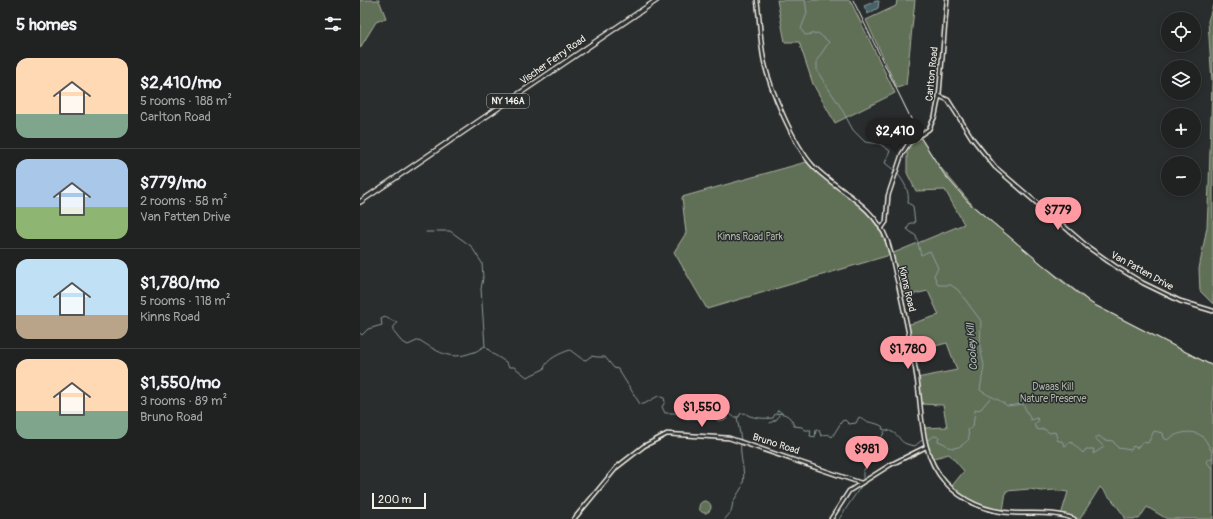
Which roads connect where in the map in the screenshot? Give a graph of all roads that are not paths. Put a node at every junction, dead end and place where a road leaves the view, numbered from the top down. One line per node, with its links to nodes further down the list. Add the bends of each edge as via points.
1 (657, 0): 5 (main road, Vischer Ferry Road / NY 146A)
2 (756, 0): 6 (street, Kinns Road, via 767,72 795,142 814,167 862,205)
3 (947, 0): 4 (street, Carlton Road)
4 (939, 96): 6 (street, Carlton Road, via 931,125 926,132 909,143 896,171 888,196 886,222); 7 (street, Van Patten Drive, via 948,100 972,138 995,167 1088,247 1143,283 1180,301)
5 (360, 202)
6 (881, 228): 8 (street, Kinns Road, via 891,256 907,325)
7 (1213, 310)
8 (926, 448): 9 (street); 12 (street, Kinns Road, via 945,482 977,505 998,511 1050,513)
9 (861, 483): 10 (street, Bruno Road, via 729,438 667,434 644,446 617,467); 11 (street, via 844,496)
10 (574, 519)
11 (831, 519)
12 (1074, 519)

